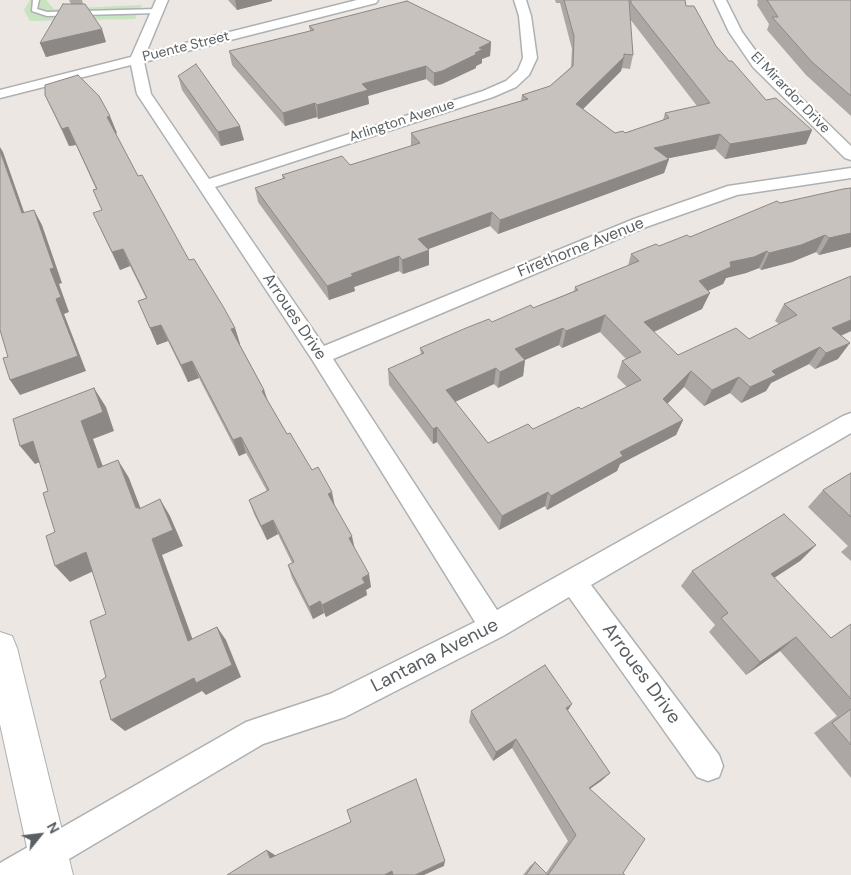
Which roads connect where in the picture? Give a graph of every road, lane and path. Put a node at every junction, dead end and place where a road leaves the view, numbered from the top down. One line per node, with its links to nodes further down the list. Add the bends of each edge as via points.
1 (36, 0): 5 (lane, via 34,10 48,14)
2 (372, 0): 6 (street, Puente Street)
3 (520, 0): 10 (street, Arlington Avenue, via 530,58 524,72 511,84)
4 (720, 0): 8 (street, El Mirardor Drive, via 736,32 758,64)
5 (159, 6): 6 (street)
6 (137, 59): 7 (street, Puente Street); 10 (street, Arroues Drive, via 144,94)
7 (0, 94)
8 (851, 155)
9 (851, 173): 11 (street, Firethorne Avenue, via 734,190 659,216)
10 (206, 185): 11 (street, Arroues Drive)
11 (320, 356): 14 (street, Arroues Drive)
12 (851, 422): 13 (street, Lantana Avenue)
13 (574, 582): 14 (street, Lantana Avenue); 16 (street, Arroues Drive)
14 (493, 627): 17 (street, Lantana Avenue, via 335,707 256,732)
15 (0, 648): 17 (street)
16 (708, 766)
17 (51, 864): 18 (street, Lantana Avenue)
18 (11, 875)

